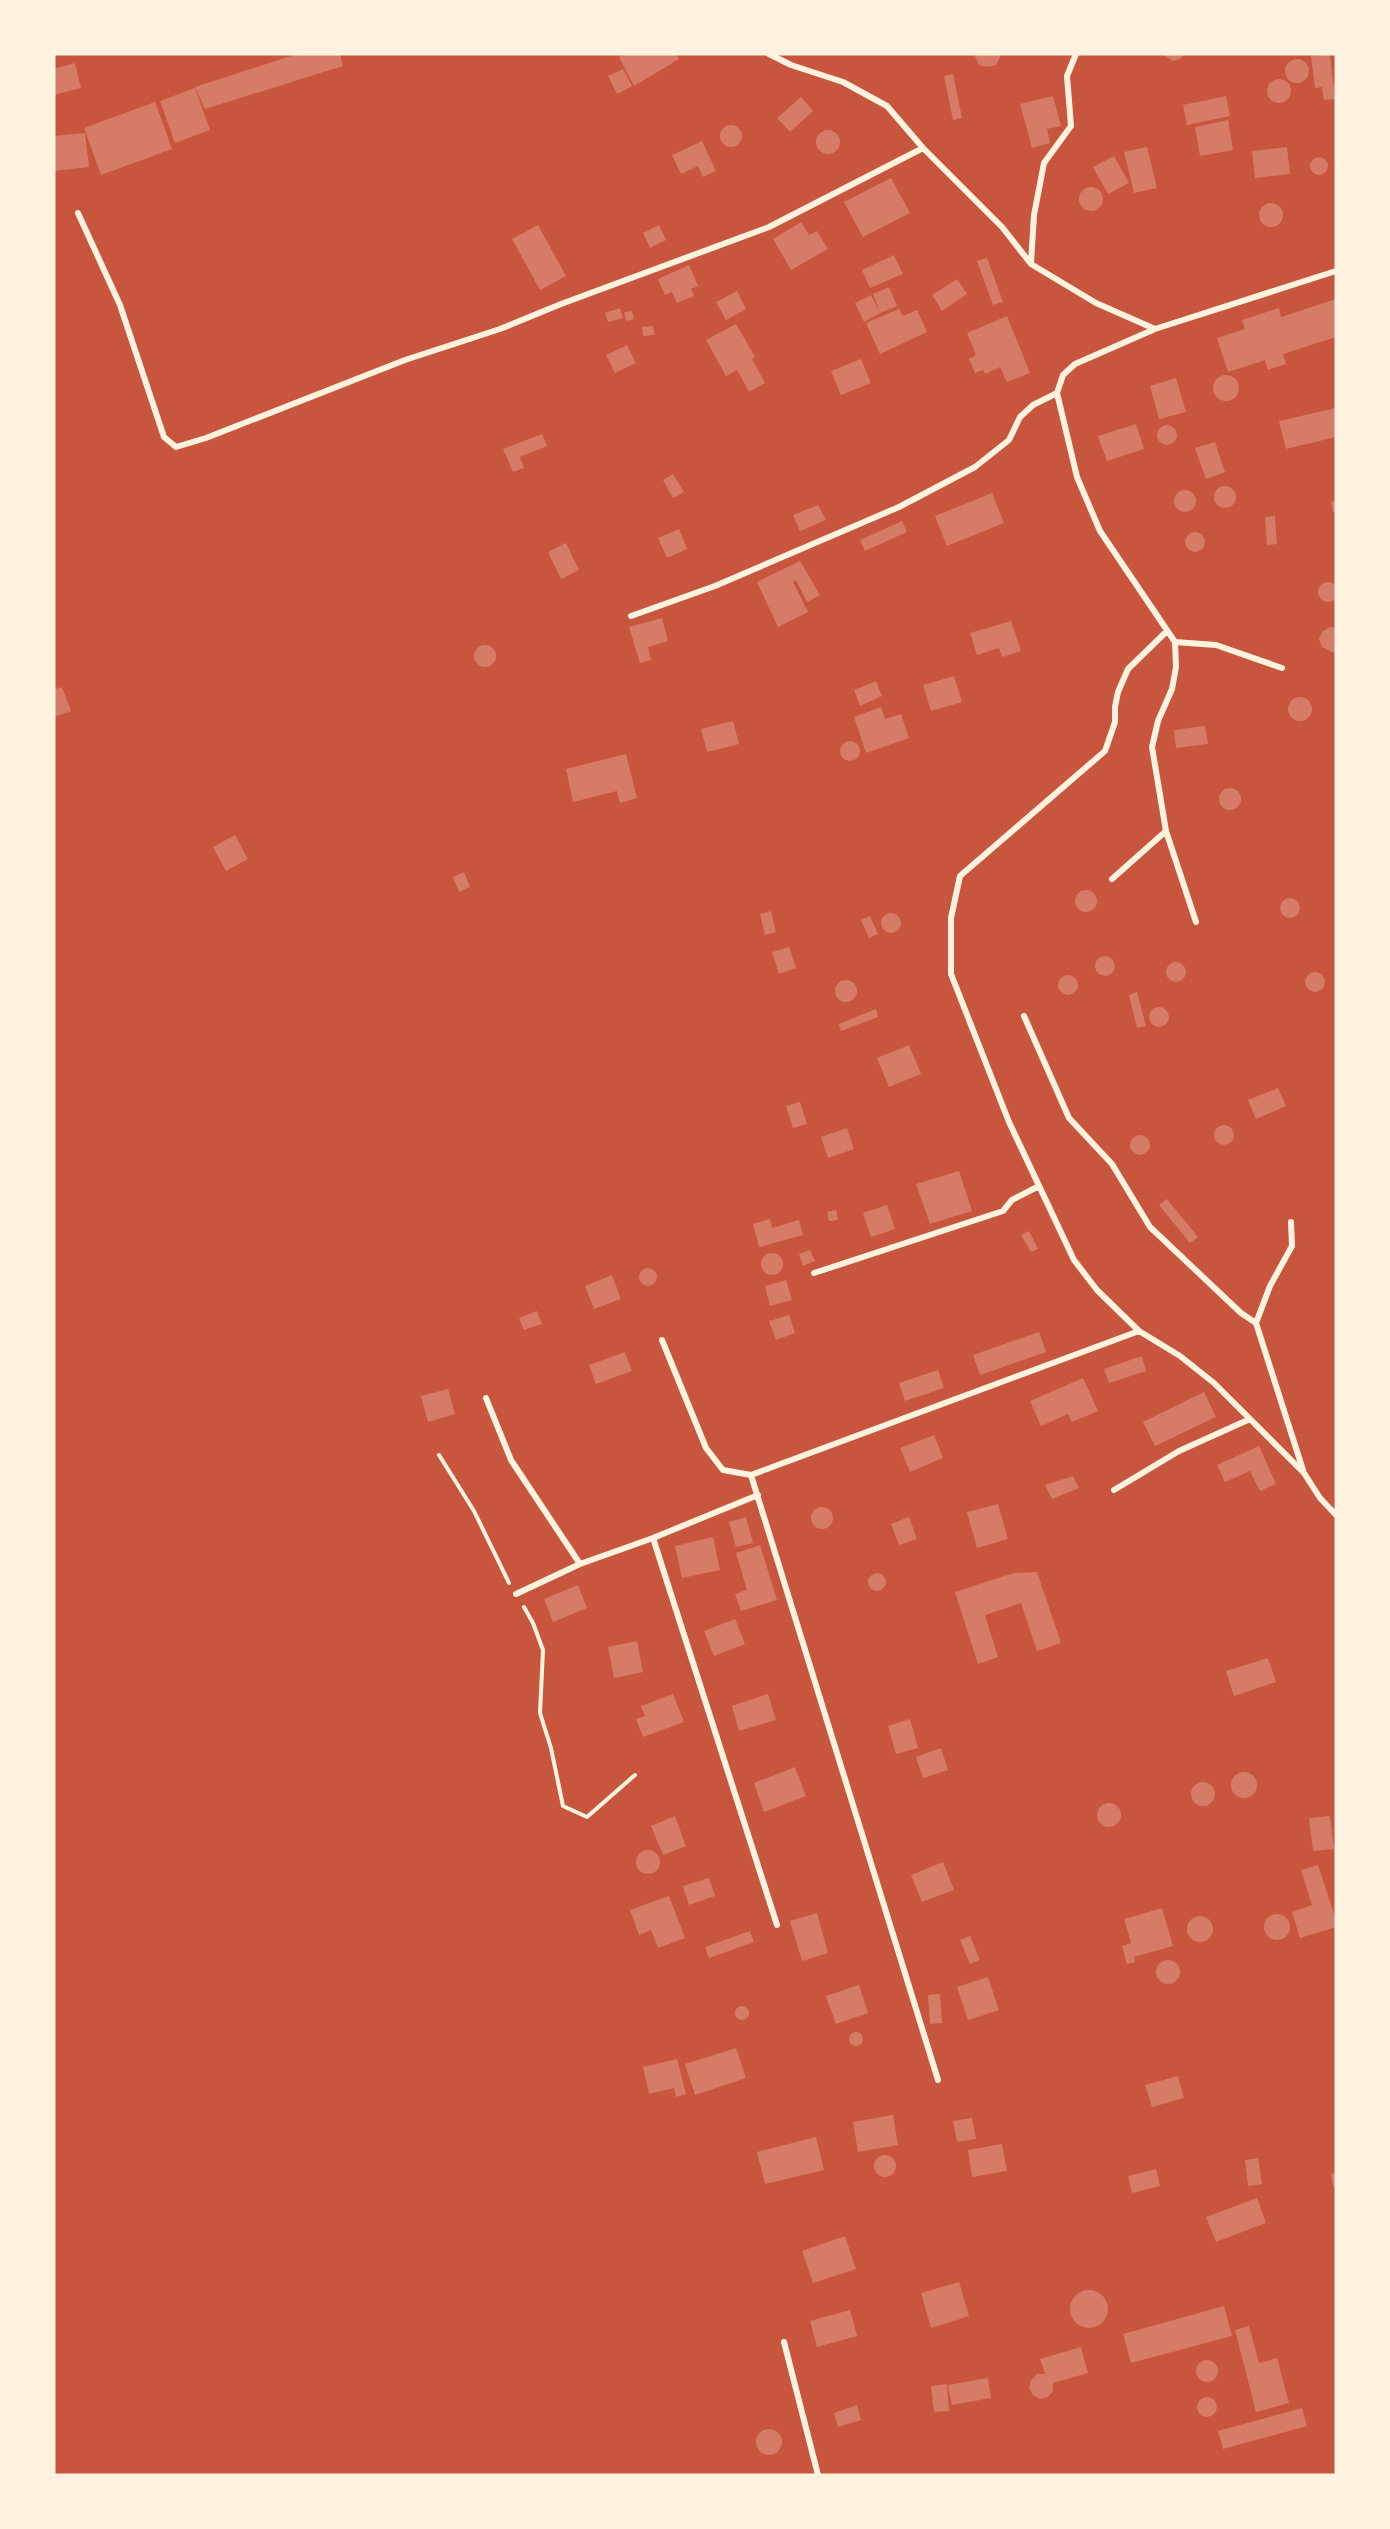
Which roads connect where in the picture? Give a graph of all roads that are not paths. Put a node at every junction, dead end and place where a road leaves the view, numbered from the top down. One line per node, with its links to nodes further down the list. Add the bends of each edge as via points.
1 (769, 54): 3 (street, via 843,82 887,106)
2 (1076, 54): 5 (street, via 1067,76 1071,126 1044,163 1034,215)
3 (923, 148): 4 (street, via 769,226 176,447 164,437 120,305); 5 (street, via 1002,227)
4 (78, 213)
5 (1031, 264): 7 (street, via 1096,303)
6 (1336, 271): 7 (street)
7 (1155, 329): 8 (street, via 1075,364 1063,375)
8 (1057, 393): 9 (street, via 1033,405 1020,417 1009,441 975,467 908,502 715,586); 10 (street, via 1077,477 1100,531)
9 (631, 616)
10 (1167, 631): 11 (street); 17 (street, via 1128,669 1118,692 1116,722 1105,751 960,876 951,918 951,974 1009,1122)
11 (1174, 642): 12 (street, via 1216,645); 13 (street, via 1176,668 1172,689 1152,747)
12 (1282, 669)
13 (1166, 831): 14 (street); 15 (street)
14 (1112, 879)
15 (1196, 922)
16 (1024, 1016): 20 (street, via 1069,1118 1112,1164 1150,1227)
17 (1039, 1186): 19 (street, via 1012,1200 1003,1211); 21 (street, via 1074,1260 1097,1290)
18 (1292, 1222): 20 (street, via 1292,1246)
19 (814, 1273)
20 (1256, 1323): 25 (street)
21 (1139, 1331): 24 (street, via 1180,1356); 26 (street)
22 (662, 1340): 26 (street, via 705,1448 723,1470)
23 (486, 1398): 31 (street, via 511,1460)
24 (1250, 1419): 25 (street); 27 (street, via 1179,1451)
25 (1304, 1473): 29 (street)
26 (752, 1475): 28 (street)
27 (1114, 1490)
28 (758, 1495): 30 (street); 34 (street)
29 (1336, 1515)
30 (653, 1538): 31 (street); 33 (street)
31 (580, 1564): 32 (street)
32 (516, 1594)
33 (777, 1925)
34 (938, 2080)
35 (784, 2342): 36 (street)
36 (819, 2475)

